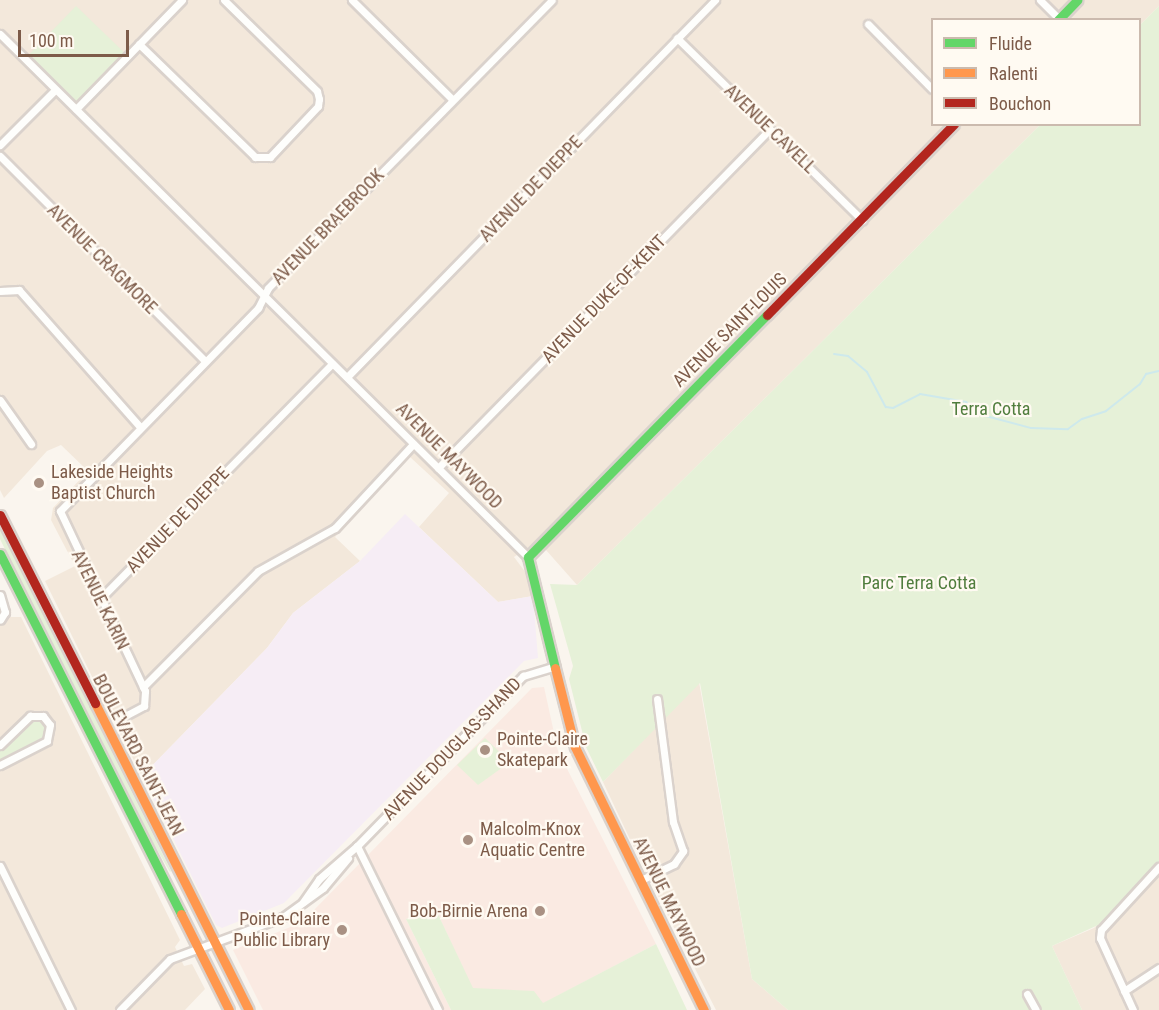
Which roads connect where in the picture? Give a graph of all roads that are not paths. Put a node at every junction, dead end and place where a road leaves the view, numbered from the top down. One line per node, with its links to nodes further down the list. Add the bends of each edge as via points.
1 (182, 0): 13 (street)
2 (224, 0): 13 (street, via 317,91 320,99 318,106 270,157 255,157)
3 (352, 0): 16 (street)
4 (552, 0): 16 (street, AVENUE BRAEBROOK)
5 (715, 0): 12 (street, AVENUE DE DIEPPE)
6 (1040, 0): 8 (street)
7 (1077, 0): 9 (street)
8 (1057, 18)
9 (1059, 18)
10 (868, 24): 14 (street)
11 (0, 34): 15 (street, AVENUE MAYWOOD)
12 (677, 38): 19 (street, AVENUE CAVELL); 27 (street, AVENUE DE DIEPPE)
13 (139, 44): 17 (street)
14 (931, 87)
15 (55, 90): 17 (street, AVENUE MAYWOOD); 20 (street)
16 (452, 99): 24 (street, AVENUE BRAEBROOK)
17 (76, 109): 24 (street, AVENUE MAYWOOD)
18 (952, 126): 22 (street, AVENUE SAINT-LOUIS)
19 (770, 129): 22 (street, AVENUE CAVELL); 32 (street, AVENUE DUKE-OF-KENT)
20 (0, 145)
21 (0, 156): 25 (street, AVENUE CRAGMORE)
22 (862, 220): 36 (street, AVENUE SAINT-LOUIS)
23 (0, 291): 29 (street, via 19,290)
24 (264, 296): 25 (street, AVENUE BRAEBROOK, via 258,308); 26 (street, AVENUE MAYWOOD)
25 (205, 361): 29 (street, AVENUE BRAEBROOK)
26 (332, 363): 27 (street, AVENUE MAYWOOD); 38 (street, AVENUE DE DIEPPE)
27 (347, 377): 31 (street, AVENUE MAYWOOD)
28 (0, 400): 30 (street)
29 (141, 427): 33 (street, AVENUE BRAEBROOK)
30 (31, 444)
31 (413, 444): 32 (street, AVENUE MAYWOOD); 41 (street, via 335,528 258,571)
32 (438, 468): 36 (street, AVENUE MAYWOOD)
33 (60, 511): 38 (street, AVENUE KARIN)
34 (0, 514): 50 (street, BOULEVARD SAINT-JEAN)
35 (0, 554): 51 (street, BOULEVARD SAINT-JEAN)
36 (528, 557): 40 (street, AVENUE MAYWOOD)
37 (0, 595): 39 (street, via 5,612)
38 (99, 600): 41 (street, AVENUE KARIN)
39 (0, 620)
40 (555, 666): 46 (street, AVENUE DOUGLAS-SHAND, via 523,676); 49 (street, AVENUE MAYWOOD, via 575,747)
41 (143, 687): 43 (street, via 146,702)
42 (657, 699): 49 (street, via 673,822 683,851 674,864)
43 (123, 717)
44 (0, 745): 45 (street, via 30,716 43,716 50,724 50,736 45,743)
45 (0, 765)
46 (357, 846): 50 (street, AVENUE DOUGLAS-SHAND, via 329,882 280,918); 59 (street)
47 (0, 867): 55 (street)
48 (1159, 867): 53 (street, via 1107,921 1100,938)
49 (640, 880): 60 (street, AVENUE MAYWOOD)
50 (215, 942): 51 (street, AVENUE DOUGLAS-SHAND); 58 (street, BOULEVARD SAINT-JEAN)
51 (197, 948): 56 (street, AVENUE DOUGLAS-SHAND, via 167,961); 57 (street, BOULEVARD SAINT-JEAN)
52 (1159, 968): 53 (street)
53 (1124, 991): 62 (street)
54 (1027, 994): 61 (street)
55 (71, 1010)
56 (120, 1010)
57 (229, 1010)
58 (249, 1010)
59 (438, 1010)
60 (704, 1010)
61 (1036, 1010)
62 (1133, 1010)

